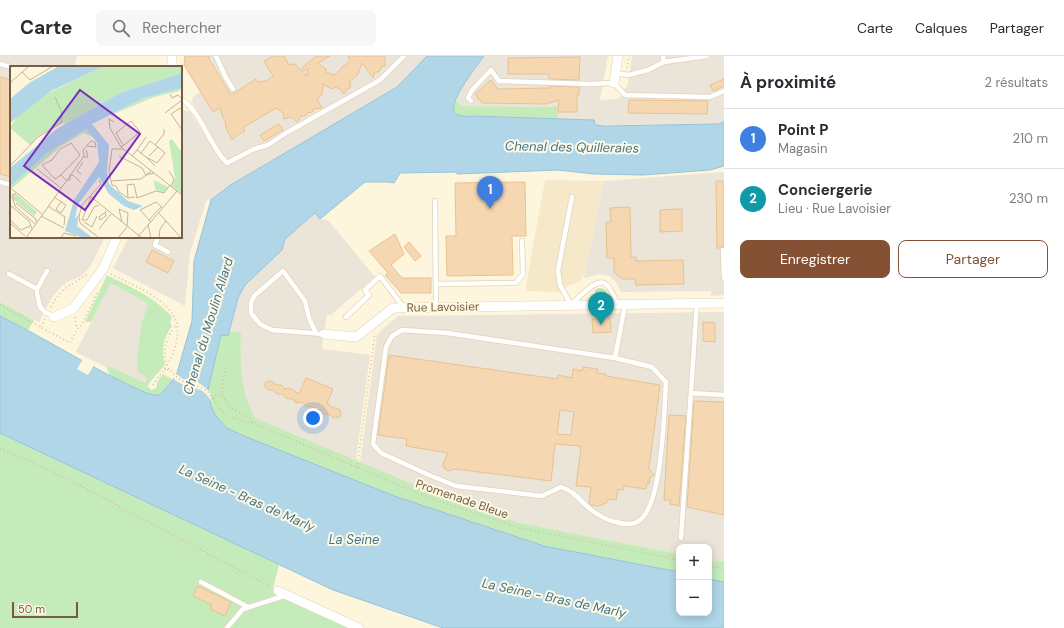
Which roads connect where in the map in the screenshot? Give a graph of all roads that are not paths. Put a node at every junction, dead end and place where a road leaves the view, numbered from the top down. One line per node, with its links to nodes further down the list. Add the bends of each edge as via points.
1 (216, 56): 11 (lane)
2 (404, 56): 13 (lane, via 380,80 268,145 227,163 220,157 188,103)
3 (618, 56): 9 (street)
4 (663, 56): 6 (lane)
5 (707, 56): 6 (lane)
6 (664, 62): 9 (lane, via 629,75)
7 (0, 64): 8 (lane)
8 (10, 66)
9 (615, 73): 10 (street)
10 (614, 83): 12 (lane, via 625,95 710,96); 14 (lane, via 499,81 491,70 472,90 468,98)
11 (233, 89)
12 (724, 91)
13 (182, 100)
14 (471, 101)
15 (0, 182): 16 (lane)
16 (10, 185)
17 (572, 197): 31 (lane, via 558,270 560,285)
18 (435, 201): 27 (lane)
19 (117, 238): 35 (street, via 103,268 73,309)
20 (158, 238): 23 (lane, via 155,245)
21 (522, 241): 27 (lane, via 523,274 516,283)
22 (723, 250): 26 (lane)
23 (168, 252)
24 (47, 271): 28 (lane)
25 (9, 274): 28 (lane)
26 (724, 278)
27 (436, 284): 34 (lane)
28 (37, 289): 35 (lane, via 40,307)
29 (724, 302): 30 (street, Rue Lavoisier)
30 (697, 303): 32 (street, Rue Lavoisier); 39 (lane)
31 (571, 305): 32 (street, Rue Lavoisier); 32 (lane, via 591,286 603,282); 34 (street, Rue Lavoisier)
32 (622, 305): 38 (lane)
33 (404, 308): 34 (street, Rue Lavoisier); 36 (lane, via 380,276 365,290 369,295); 37 (street, Rue Lavoisier, via 393,308 356,337)
34 (436, 308)
35 (51, 315)
36 (346, 318)
37 (320, 333): 37 (lane, via 310,318 305,301 283,271 254,296 251,303 252,314 260,324 272,330)
38 (615, 358): 38 (lane, via 448,333 402,330 392,336 386,346 373,444 382,453 456,486 542,496 561,487 570,490 594,512 615,522 638,522 653,498 659,474 666,382 652,368)
39 (691, 393): 40 (lane); 41 (lane)
40 (724, 395)
41 (681, 538)
42 (201, 582): 45 (lane)
43 (278, 591): 44 (street)
44 (287, 595): 45 (lane); 47 (street)
45 (248, 607): 46 (lane)
46 (227, 628)
47 (359, 628)

